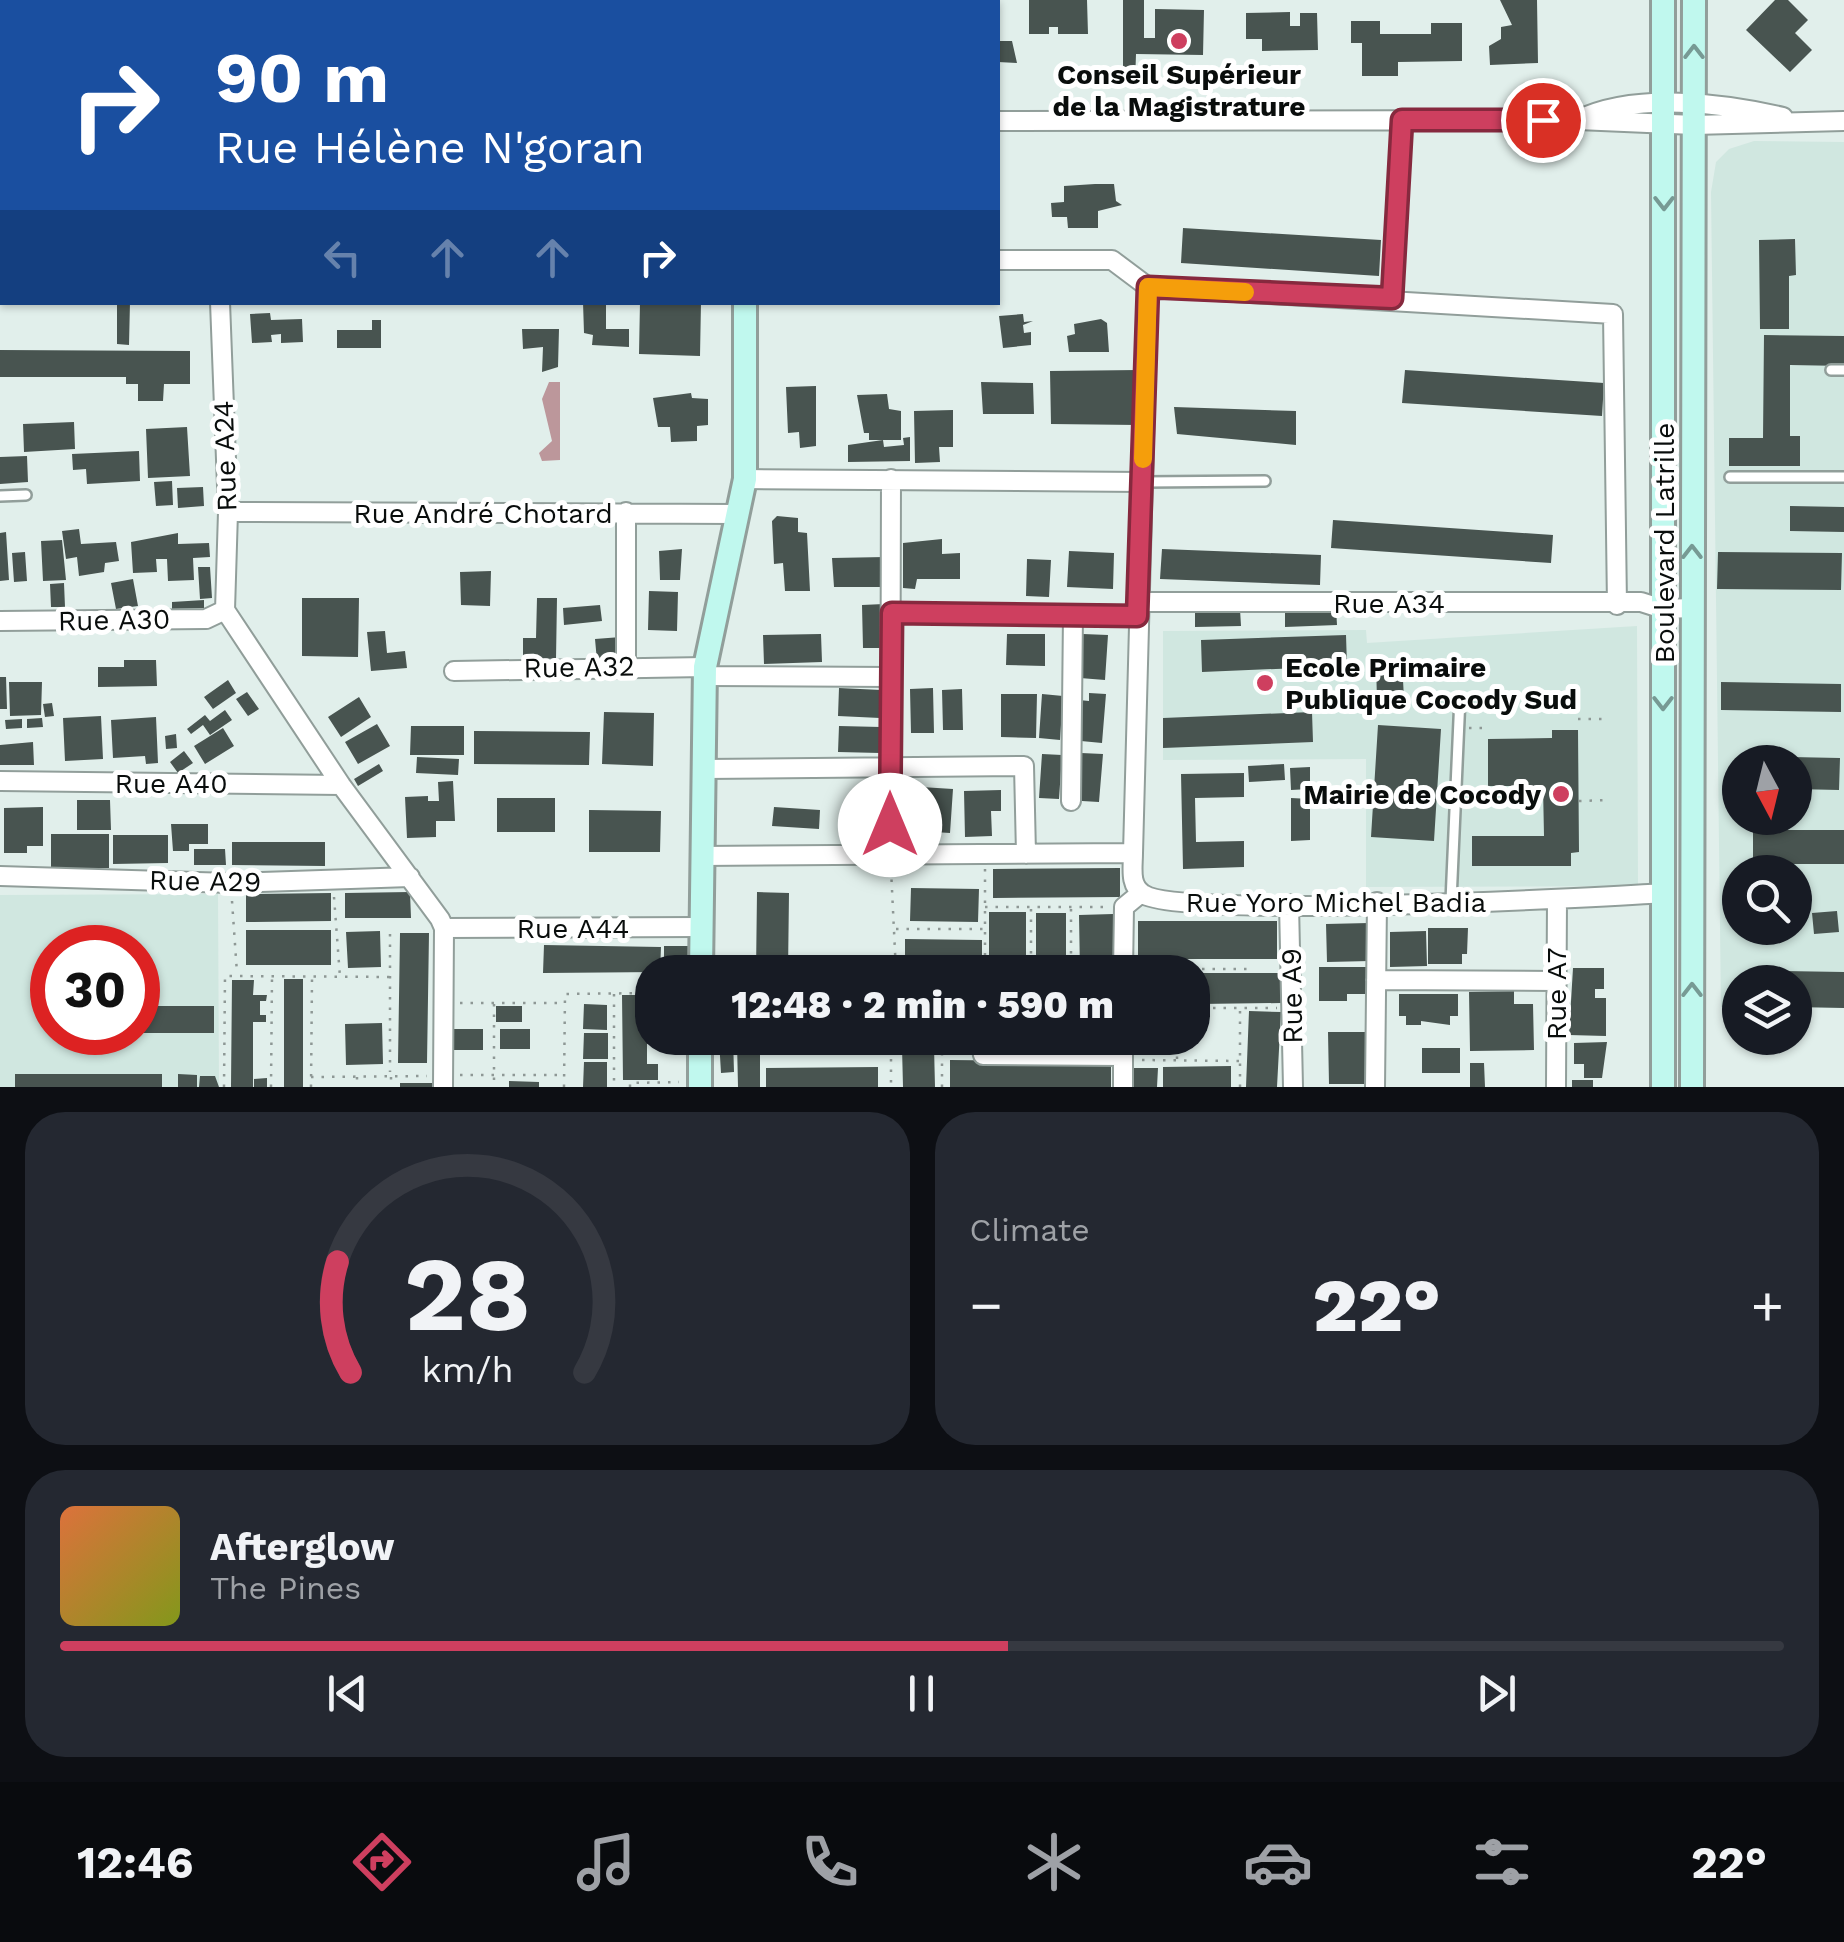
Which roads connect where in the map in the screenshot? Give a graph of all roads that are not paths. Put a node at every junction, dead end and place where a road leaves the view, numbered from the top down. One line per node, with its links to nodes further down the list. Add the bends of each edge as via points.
1 (1663, 0): 4 (street, Boulevard Latrille)
2 (1694, 0): 3 (street, Boulevard Latrille, one-way to 2)
3 (1694, 115): 4 (street); 7 (street); 26 (street, Boulevard Latrille, one-way to 3)
4 (1664, 116): 5 (street, via 1602,108 1578,120); 27 (street, Boulevard Latrille, one-way to 27)
5 (1402, 120): 6 (street); 10 (street)
6 (1000, 121)
7 (1844, 121)
8 (1000, 260): 9 (street, via 1112,260)
9 (1148, 287): 10 (street); 20 (street)
10 (1392, 298): 28 (street, via 1613,314)
11 (220, 305): 23 (street, Rue A24)
12 (745, 305): 18 (street)
13 (1831, 370): 14 (lane)
14 (1844, 370)
15 (1730, 477): 16 (lane)
16 (1844, 477)
17 (891, 478): 18 (street); 20 (street); 31 (street)
18 (745, 480): 25 (street)
19 (1265, 481): 20 (lane)
20 (1143, 482): 29 (street)
21 (26, 495): 22 (lane)
22 (0, 496)
23 (228, 512): 24 (street, Rue André Chotard); 30 (street, Rue A24)
24 (626, 512): 25 (street, Rue André Chotard); 34 (street)
25 (738, 514): 36 (street)
26 (1692, 598): 27 (street, Rue A34); 71 (street, Boulevard Latrille, one-way to 26)
27 (1656, 600): 28 (street, Rue A34); 50 (street, Boulevard Latrille, one-way to 50)
28 (1617, 605): 29 (street, Rue A34)
29 (1137, 609): 32 (street, Rue A34); 44 (street)
30 (225, 610): 33 (street, Rue A30, via 206,619); 42 (street)
31 (892, 613): 32 (street, Rue A34); 37 (street)
32 (1074, 615): 43 (street)
33 (0, 621)
34 (626, 666): 35 (street, Rue A32); 36 (street, Rue A32)
35 (454, 670)
36 (705, 672): 37 (street, Rue A32); 40 (street)
37 (891, 677): 39 (street)
38 (1460, 697): 54 (lane)
39 (890, 768): 40 (street); 45 (street); 46 (street, via 1024,766)
40 (704, 769): 47 (street)
41 (0, 780): 42 (street, Rue A40)
42 (342, 784): 49 (street)
43 (1071, 801)
44 (1133, 852): 46 (street); 51 (street, via 1133,883)
45 (890, 854): 46 (street); 47 (street)
46 (1026, 854)
47 (702, 856): 56 (street)
48 (0, 876): 49 (street, Rue A29, via 230,882)
49 (410, 877): 57 (street)
50 (1663, 893): 52 (street, Rue Yoro Michel Badia); 70 (street, Boulevard Latrille)
51 (1141, 894): 55 (street, Rue Yoro Michel Badia, via 1161,903); 59 (street, via 1124,907)
52 (1557, 900): 54 (street, Rue Yoro Michel Badia); 61 (street, Rue A7)
53 (1376, 902): 54 (street, Rue Yoro Michel Badia); 55 (street, Rue Yoro Michel Badia); 60 (street)
54 (1451, 902)
55 (1289, 904): 67 (street, Rue A9)
56 (701, 927): 57 (street, Rue A44); 58 (street)
57 (444, 928): 65 (street)
58 (701, 955)
59 (1124, 955)
60 (1376, 980): 61 (street); 68 (street)
61 (1556, 981): 69 (street, Rue A7)
62 (700, 1055): 64 (street)
63 (1123, 1055): 66 (street)
64 (700, 1084)
65 (444, 1087)
66 (1123, 1087)
67 (1293, 1087)
68 (1375, 1087)
69 (1556, 1087)
70 (1663, 1087)
71 (1692, 1087)

